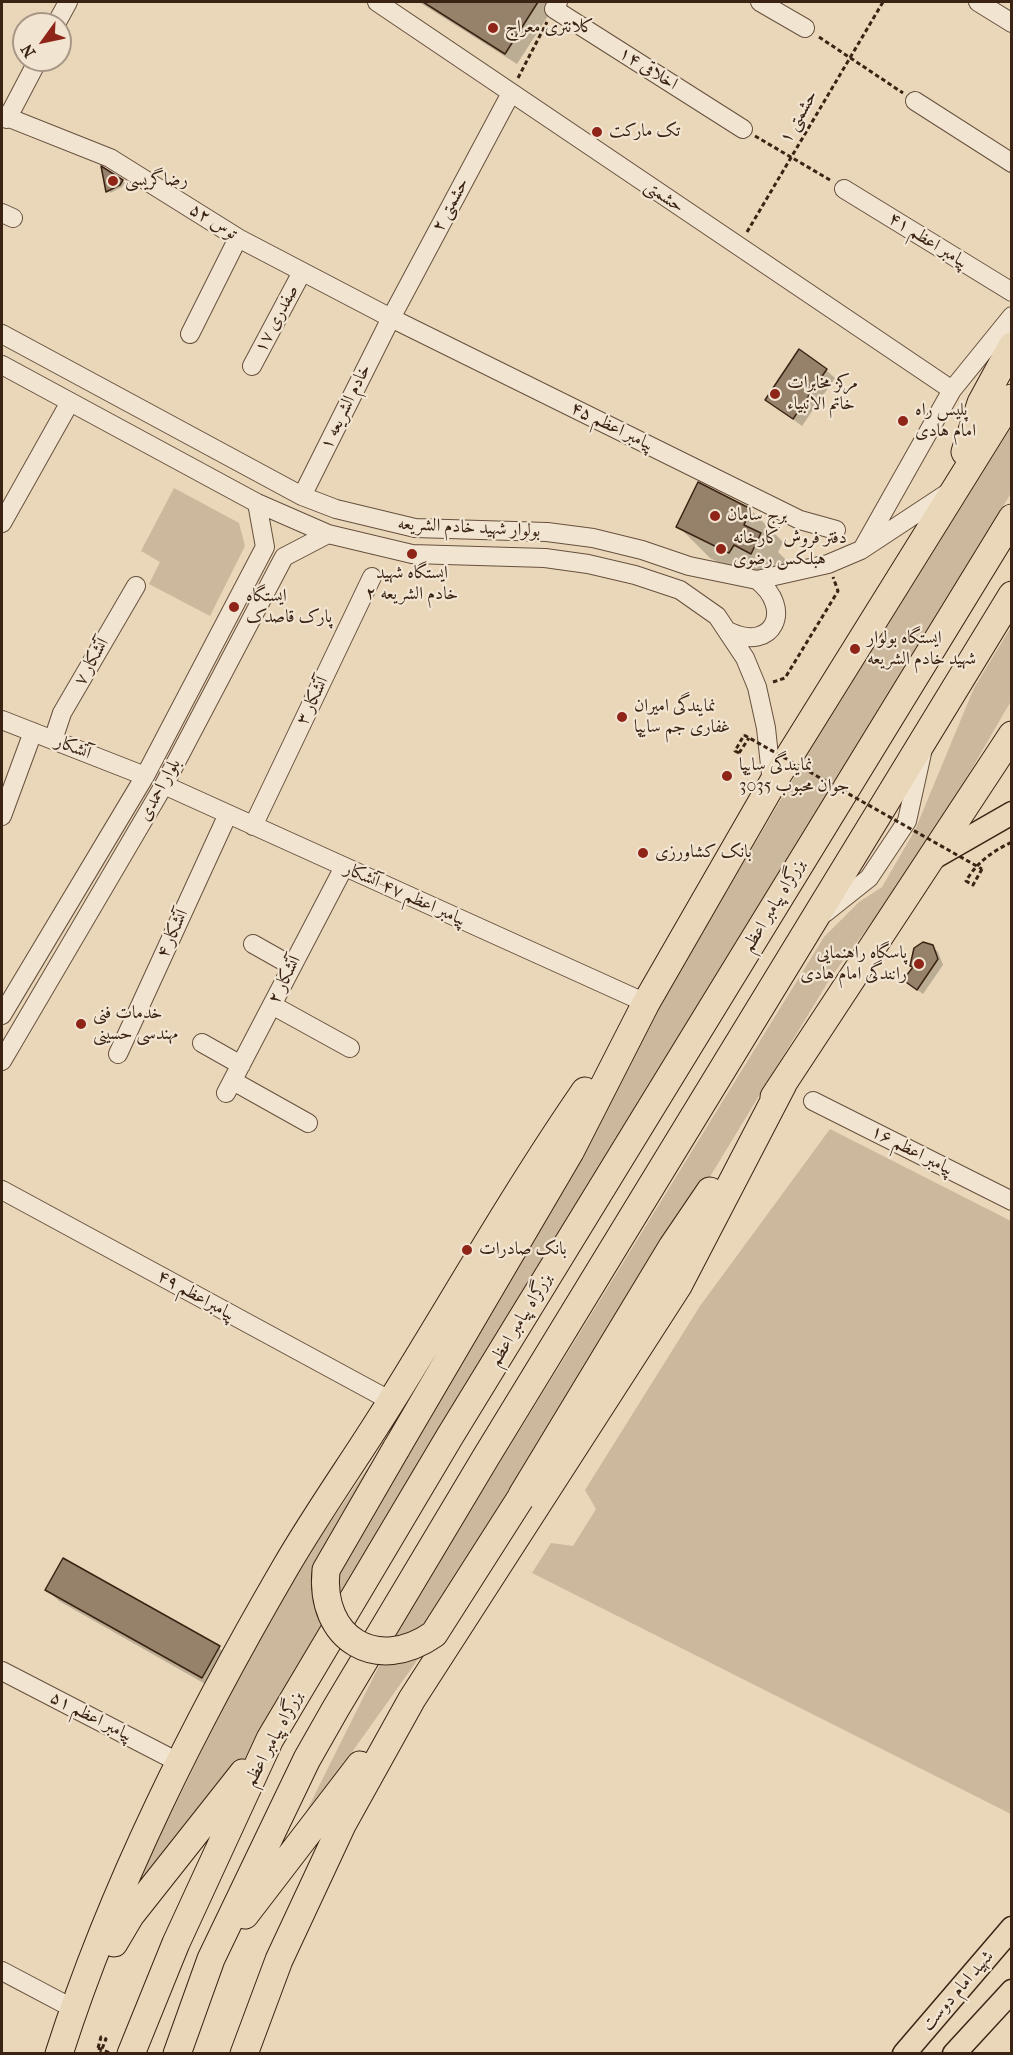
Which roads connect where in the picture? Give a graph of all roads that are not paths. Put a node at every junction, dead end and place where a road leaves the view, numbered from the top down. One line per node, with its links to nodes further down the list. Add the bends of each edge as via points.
1 (377, 2): 8 (street, حشمتی)
2 (760, 2): 6 (street)
3 (978, 2): 5 (street)
4 (556, 5): 11 (street, اخلاقی ۱۴)
5 (1011, 22)
6 (805, 28)
7 (31, 72): 10 (street)
8 (511, 93): 18 (street, حشمتی ۲); 24 (street, حشمتی)
9 (915, 100): 12 (street)
10 (4, 117): 14 (street, توس ۵۲, via 110,158)
11 (743, 129)
12 (1011, 163)
13 (844, 189): 16 (street, پیامبر اعظم ۴۱)
14 (238, 238): 15 (street, توس ۵۲); 20 (street)
15 (302, 272): 18 (street, توس ۵۲); 23 (street, صفدری ۱۷)
16 (1011, 292)
17 (1011, 316): 24 (street)
18 (391, 318): 28 (street, خادم الشریعه ۱); 32 (street, پیامبر اعظم ۴۵, via 801,520)
19 (2, 334): 28 (street, بولوار شهید خادم الشریعه)
20 (190, 334)
21 (1011, 346): 27 (highway, via 981,403)
22 (2, 365): 26 (street, بولوار شهید خادم الشریعه)
23 (252, 366)
24 (952, 390): 35 (street)
25 (1011, 398): 27 (highway)
26 (70, 402): 29 (street, بولوار شهید خادم الشریعه); 31 (street)
27 (952, 490): 35 (street, بولوار شهید خادم الشریعه); 47 (highway)
28 (302, 496): 38 (street, بولوار شهید خادم الشریعه, via 345,512 415,528 547,532 593,538 689,566)
29 (257, 503): 33 (street, بولوار شهید خادم الشریعه); 34 (street)
30 (1011, 518): 73 (highway, بزرگراه پیامبر اعظم, via 450,1436)
31 (2, 523)
32 (836, 530)
33 (328, 534): 36 (street); 41 (street, بولوار شهید خادم الشریعه, via 412,554 545,558 635,574 680,590 717,616)
34 (265, 547): 36 (street, via 274,548); 46 (street, بلوار احمدی)
35 (861, 550): 38 (street, بولوار شهید خادم الشریعه, via 828,564)
36 (284, 557): 48 (street, بلوار احمدی)
37 (372, 577): 52 (street, آتشکار ۳)
38 (757, 579): 41 (street, via 777,603 776,618 769,630 757,638)
39 (136, 586): 45 (street, آتشکار ۷, via 62,713)
40 (1011, 594): 76 (highway, via 336,1707)
41 (730, 633): 47 (street, بولوار شهید خادم الشریعه, via 757,687)
42 (2, 720): 43 (street, آتشکار)
43 (33, 732): 45 (street, آتشکار); 51 (street)
44 (1011, 735): 53 (highway)
45 (53, 740): 46 (street, آتشکار)
46 (145, 776): 59 (street, بلوار احمدی)
47 (772, 784): 57 (highway)
48 (164, 786): 50 (street, پیامبر اعظم ۴۷-آتشکار); 63 (street, بلوار احمدی)
49 (1011, 813): 53 (main road)
50 (228, 814): 52 (street, پیامبر اعظم ۴۷-آتشکار); 62 (street, آتشکار ۴)
51 (2, 816)
52 (253, 826): 54 (street, پیامبر اعظم ۴۷-آتشکار)
53 (929, 861): 65 (highway)
54 (344, 867): 56 (street, آتشکار ۲); 57 (street, پیامبر اعظم ۴۷-آتشکار)
55 (253, 944): 56 (street)
56 (292, 966): 58 (street, آتشکار ۲)
57 (646, 1003): 65 (highway, bridge, via 570,1152 326,1570 324,1591 329,1612 340,1630 356,1643 376,1651 397,1652 417,1646 434,1634 672,1247); 70 (highway, via 545,1148)
58 (272, 1005): 61 (street); 64 (street, آتشکار ۲)
59 (2, 1015)
60 (201, 1043): 64 (street)
61 (350, 1048)
62 (118, 1054)
63 (2, 1061)
64 (233, 1080): 67 (street)
65 (783, 1084): 72 (highway, via 678,1286)
66 (813, 1101): 69 (street, پیامبر اعظم ۱۶)
67 (308, 1122)
68 (2, 1190): 70 (street, پیامبراعظم ۴۹)
69 (1011, 1201)
70 (391, 1401): 74 (highway, via 285,1568)
71 (2, 1671): 74 (street, پیامبر اعظم ۵۱)
72 (412, 1699): 76 (highway); 83 (highway, via 342,1825 279,1960)
73 (270, 1739): 79 (highway, via 130,1916); 81 (highway, بزرگراه پیامبر اعظم, via 176,1943)
74 (180, 1763): 79 (highway, via 142,1840)
75 (1011, 1928): 84 (main road, شهید امام دوست)
76 (211, 1959): 82 (highway)
77 (2, 1971): 79 (street)
78 (1009, 1997): 85 (main road)
79 (74, 2009): 80 (highway)
80 (59, 2054)
81 (131, 2054)
82 (177, 2054)
83 (244, 2054)
84 (904, 2054)
85 (954, 2054)

